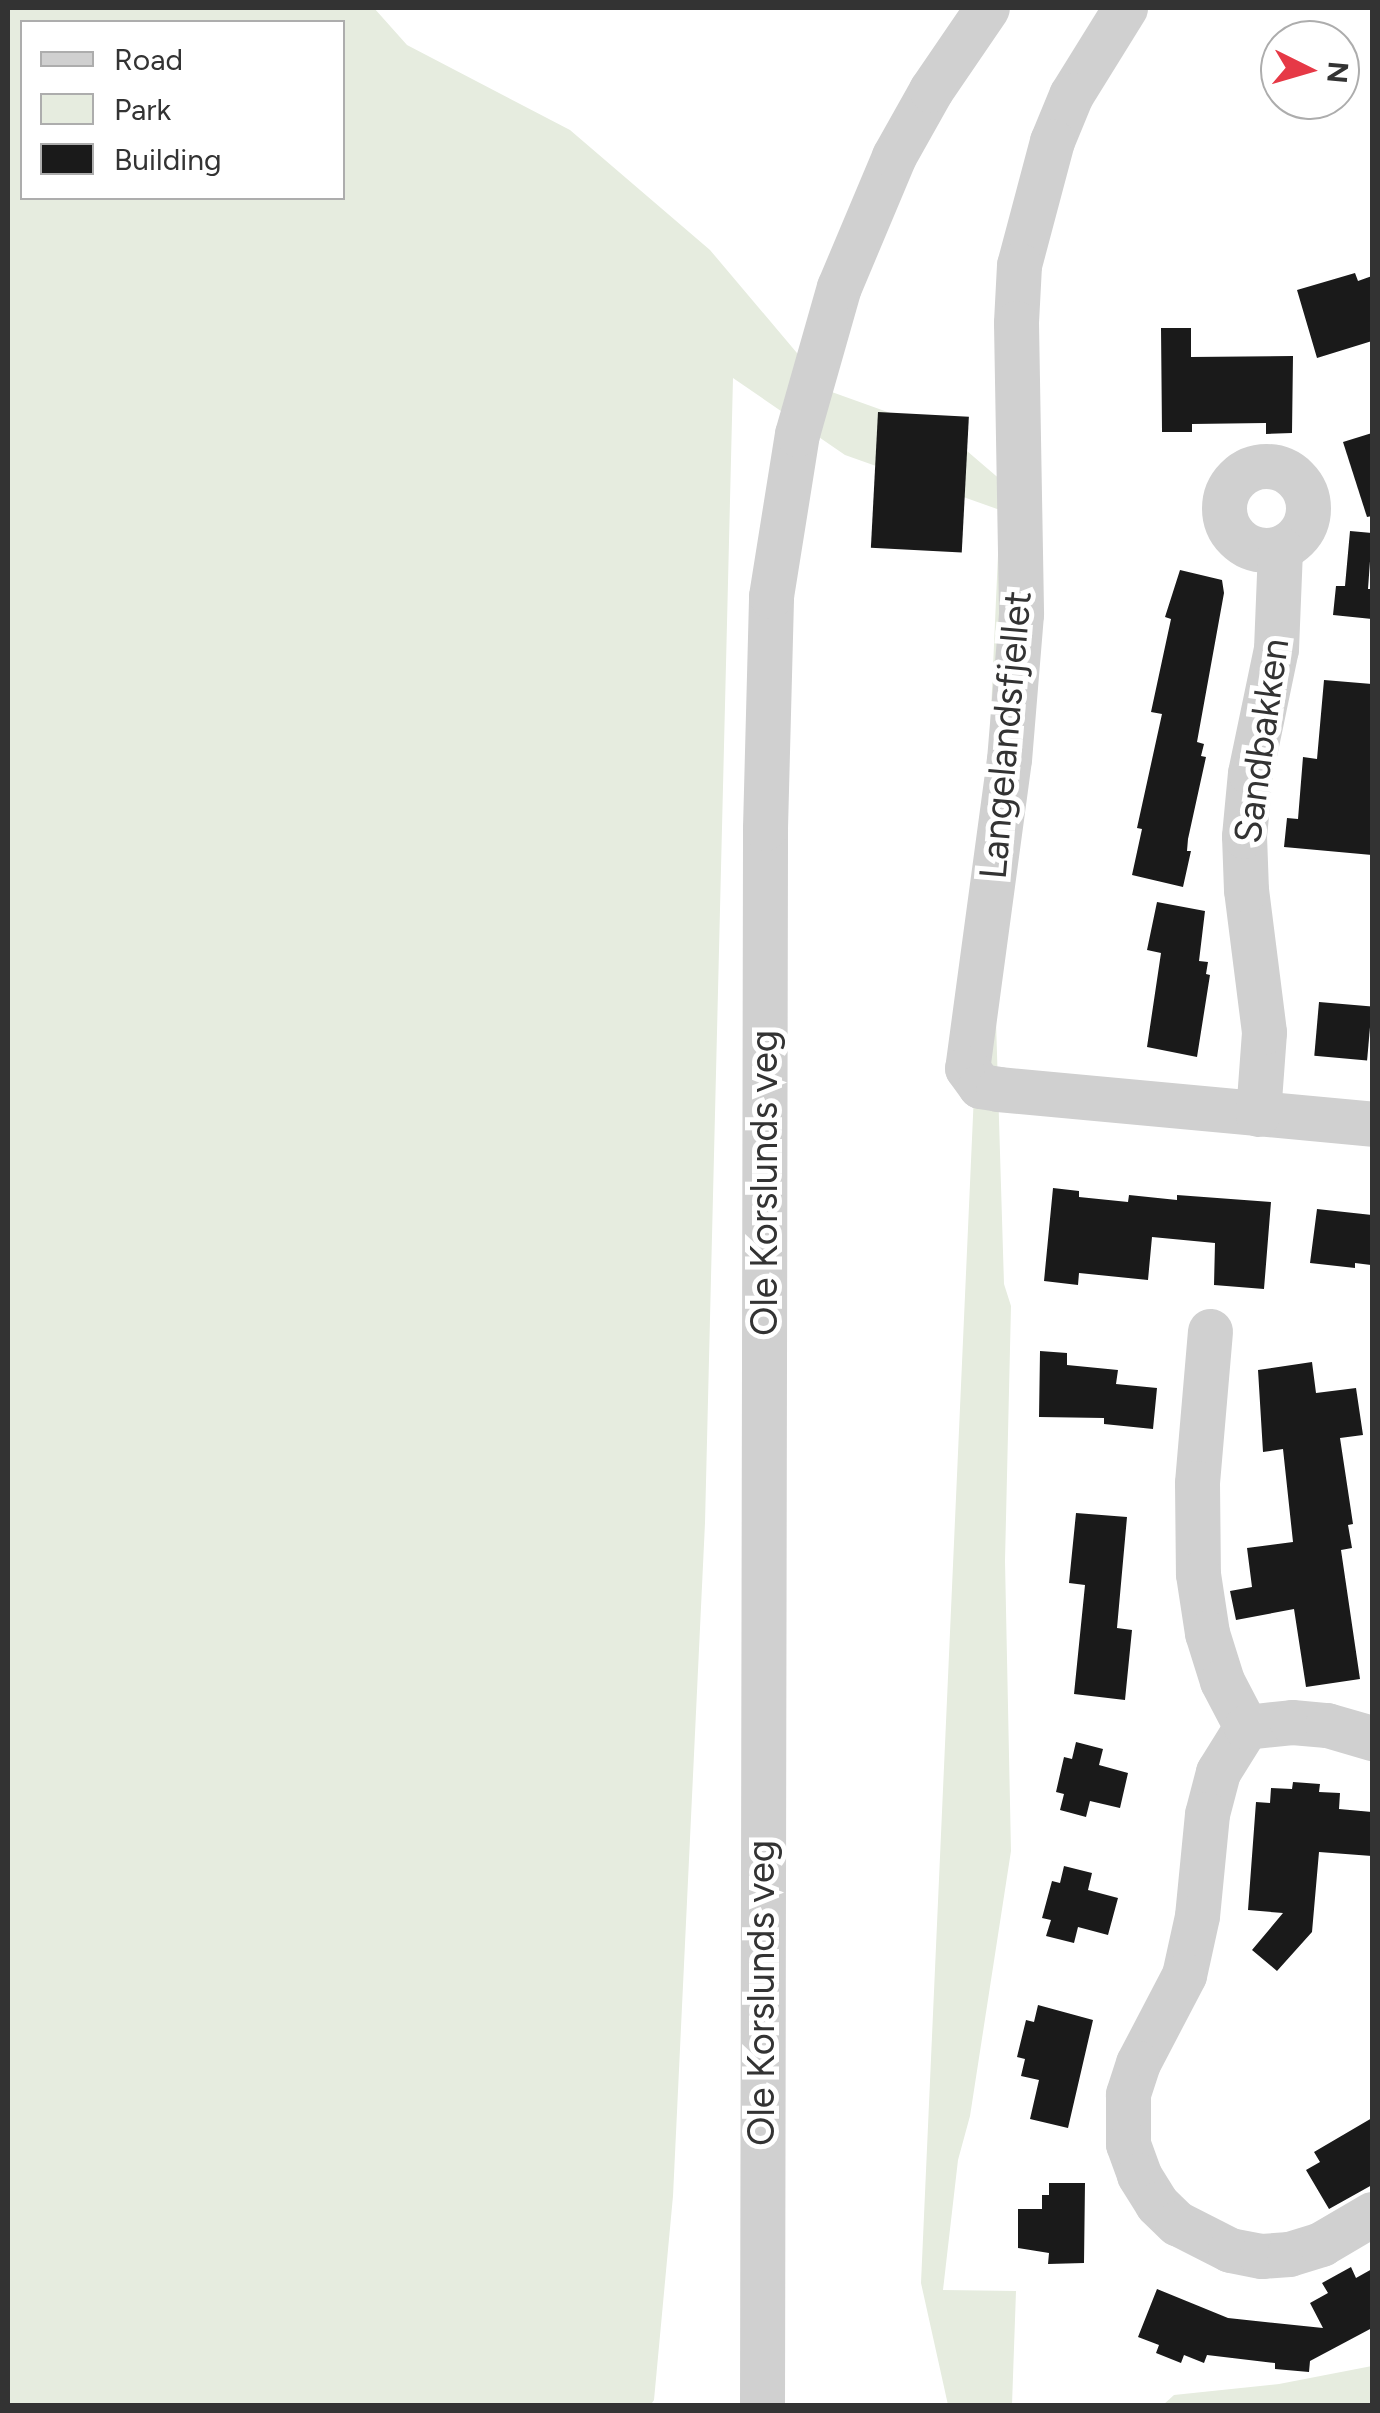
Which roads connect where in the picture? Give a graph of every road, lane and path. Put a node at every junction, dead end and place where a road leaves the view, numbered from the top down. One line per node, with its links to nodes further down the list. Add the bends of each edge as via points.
1 (987, 8): 10 (street, Ole Korslunds veg, via 894,156 839,287 797,434 771,596)
2 (1126, 8): 4 (street, Langelandsfjellet, via 1058,126 1020,265 1020,614 1009,758 967,1068 980,1086 998,1089)
3 (1280, 548): 4 (street, Sandbakken, via 1276,649 1244,836 1264,1032)
4 (1258, 1114): 5 (street, Langelandsfjellet)
5 (1372, 1124)
6 (1210, 1331): 7 (street, via 1197,1483 1198,1574 1222,1681)
7 (1246, 1726): 8 (street, via 1327,1725); 9 (street, via 1218,1772 1187,1960 1128,2094 1128,2144 1157,2204 1177,2223 1230,2250 1289,2254)
8 (1372, 1738)
9 (1372, 2214)
10 (762, 2406)

